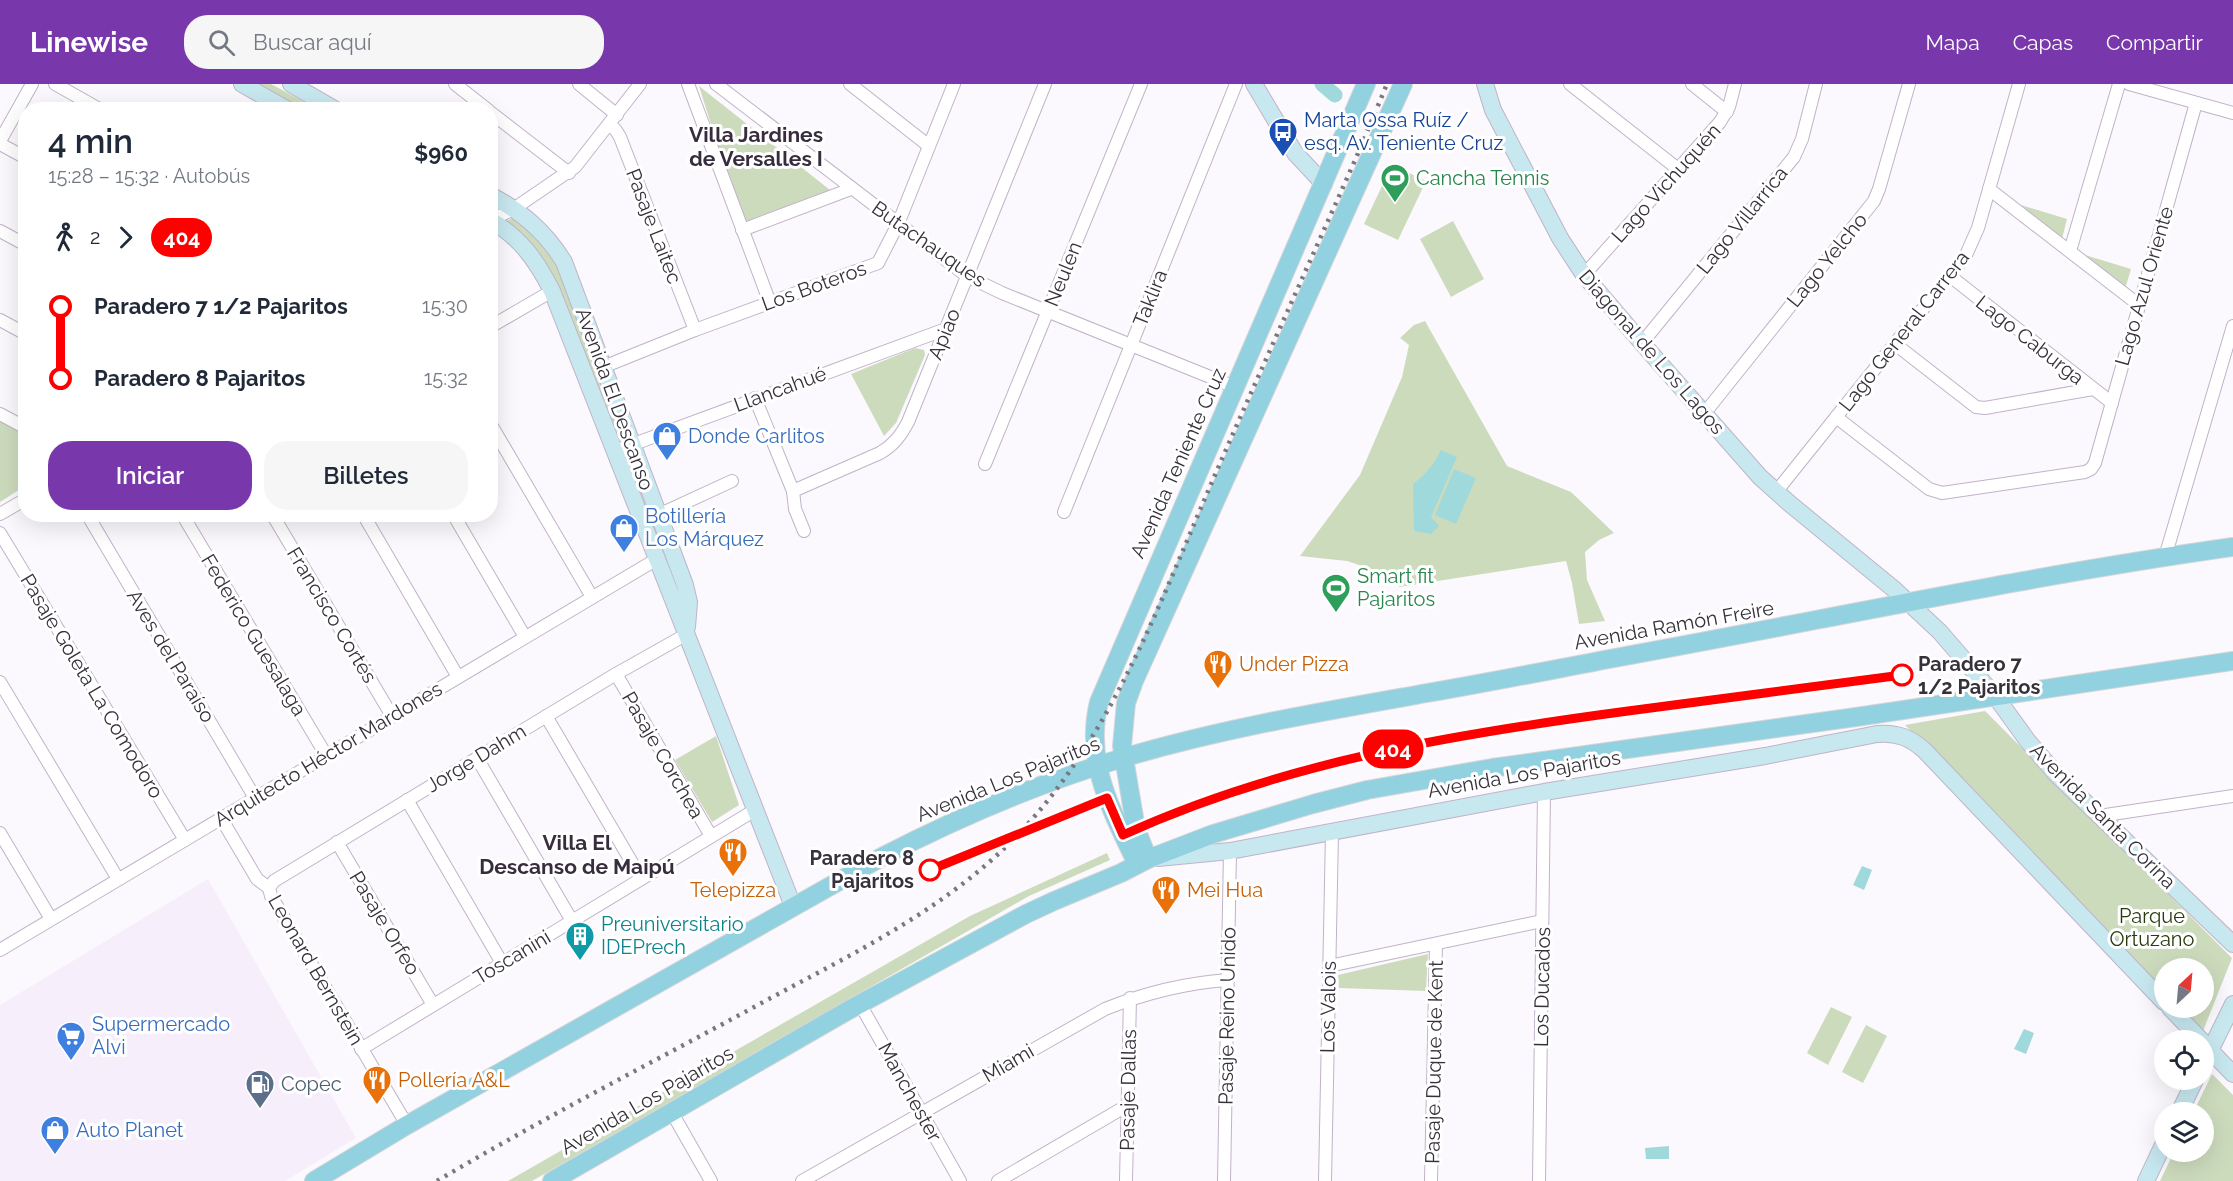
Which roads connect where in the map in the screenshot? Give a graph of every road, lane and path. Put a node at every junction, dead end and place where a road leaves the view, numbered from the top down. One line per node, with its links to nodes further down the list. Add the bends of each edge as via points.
1 (32, 84): 27 (street)
2 (55, 84): 28 (street)
3 (242, 84): 29 (main road)
4 (455, 84): 31 (street)
5 (579, 84): 37 (street, Pasaje Laitec)
6 (640, 84): 37 (street)
7 (688, 84): 51 (street)
8 (716, 84): 44 (street, Butachauques)
9 (850, 84): 39 (street)
10 (954, 84): 39 (street, Los Boteros)
11 (1045, 84): 56 (street, Apiao)
12 (1141, 84): 61 (street, Neulen)
13 (1236, 84): 70 (street, Taklira)
14 (1254, 84): 43 (main road, via 1295,153)
15 (1403, 84): 115 (main road, via 1134,681 1124,717)
16 (1485, 84): 55 (main road, Diagonal de Los Lagos, via 1493,110 1548,218)
17 (1570, 84): 41 (street)
18 (1692, 84): 34 (street)
19 (1735, 84): 34 (street, Lago Vichuquén)
20 (1816, 84): 68 (street, Lago Villarrica, via 1803,139 1794,157)
21 (1909, 84): 77 (street, Lago Yelcho, via 1874,201)
22 (2019, 84): 45 (street, Lago General Carrera)
23 (2119, 84): 54 (street)
24 (2129, 84): 32 (street)
25 (1364, 85): 43 (main road, Avenida Teniente Cruz)
26 (300, 86): 30 (main road)
27 (22, 102)
28 (87, 102)
29 (274, 102)
30 (324, 102)
31 (478, 102)
32 (2196, 103): 35 (street); 60 (street, Lago Azul Oriente)
33 (18, 109): 38 (street)
34 (1727, 112): 41 (street, Lago Vichuquén)
35 (2233, 113)
36 (498, 118): 42 (street)
37 (613, 120): 42 (street); 67 (street, Pasaje Laitec)
38 (0, 142): 40 (street)
39 (929, 146): 49 (street, Los Boteros)
40 (18, 153)
41 (1678, 169): 55 (street, Lago Vichuquén)
42 (569, 172): 47 (street)
43 (1324, 184): 72 (main road, Avenida Teniente Cruz)
44 (852, 189): 49 (street, Butachauques); 51 (street)
45 (1989, 189): 54 (street); 57 (street, Lago General Carrera, via 1971,246)
46 (498, 199): 47 (main road, Avenida El Descanso)
47 (515, 208): 48 (street); 71 (main road, Avenida El Descanso, via 540,230 564,262)
48 (498, 216)
49 (898, 224): 56 (street, Butachauques); 59 (street, Los Boteros, via 874,265)
50 (498, 225): 58 (main road, Avenida El Descanso, via 529,252)
51 (742, 230): 59 (street)
52 (0, 231): 53 (street)
53 (18, 241)
54 (2070, 251): 60 (street)
55 (1584, 275): 68 (main road, Diagonal de Los Lagos)
56 (967, 276): 61 (street, Butachauques); 65 (street, Apiao)
57 (1950, 276): 69 (street, Lago General Carrera); 73 (street, Lago Caburga)
58 (552, 291): 63 (street); 82 (main road, Avenida El Descanso)
59 (770, 303): 67 (street, Los Boteros)
60 (2139, 304): 75 (street, Lago Azul Oriente)
61 (1048, 311): 70 (street, Butachauques); 83 (street, Neulen)
62 (0, 320): 66 (street)
63 (498, 322)
64 (2233, 326): 99 (street)
65 (946, 329): 74 (street, Llancahué); 85 (street, Apiao, via 908,422 895,442 880,453)
66 (18, 330)
67 (695, 330): 71 (street, Los Boteros)
68 (1642, 343): 77 (main road, Diagonal de Los Lagos)
69 (1895, 344): 73 (street, via 1976,407); 78 (street, Lago General Carrera)
70 (1131, 345): 72 (street, Butachauques); 88 (street, Taklira)
71 (603, 367): 81 (main road, Avenida El Descanso)
72 (1235, 387): 117 (main road, Avenida Teniente Cruz, via 1099,702 1093,735)
73 (2093, 389): 75 (street, Lago Caburga)
74 (755, 398): 81 (street, Llancahué); 85 (street)
75 (2112, 403): 78 (street, Lago Azul Oriente, via 2091,469 1942,493 1923,484)
76 (0, 414): 79 (street)
77 (1704, 414): 86 (main road, Diagonal de Los Lagos)
78 (1836, 417): 86 (street, Lago General Carrera)
79 (18, 424)
80 (498, 437): 102 (street)
81 (631, 444): 82 (street, Llancahué); 90 (main road, Avenida El Descanso)
82 (615, 451): 90 (main road, Avenida El Descanso)
83 (985, 464)
84 (732, 481): 90 (street)
85 (793, 491): 96 (street)
86 (1776, 492): 101 (main road, Diagonal de Los Lagos)
87 (18, 504): 89 (street)
88 (1064, 512)
89 (0, 514)
90 (650, 519): 100 (main road, Avenida El Descanso); 105 (main road, Avenida El Descanso, via 685,585 689,602)
91 (92, 522): 119 (street, Aves del Paraíso)
92 (187, 522): 114 (street, Federico Guesalaga)
93 (277, 522): 112 (street, Francisco Cortés)
94 (368, 522): 109 (street)
95 (458, 522): 106 (street)
96 (804, 531)
97 (0, 533): 128 (street, Pasaje Goleta La Comodoro)
98 (2233, 547): 99 (main road, Avenida Ramón Freire)
99 (2165, 557): 103 (main road, Avenida Ramón Freire)
100 (657, 559): 102 (street, Arquitecto Héctor Mardones); 105 (main road, Avenida El Descanso)
101 (1877, 575): 103 (main road, Diagonal de Los Lagos); 104 (main road, via 1881,592)
102 (592, 597): 106 (street, Arquitecto Héctor Mardones)
103 (1908, 602): 104 (main road, Avenida Ramón Freire); 111 (main road, Avenida Santa Corina, via 1940,632)
104 (1870, 610): 115 (main road, Avenida Ramón Freire, via 1285,719)
105 (687, 634): 108 (street, Jorge Dahm); 122 (main road, Avenida El Descanso)
106 (525, 637): 109 (street, Arquitecto Héctor Mardones)
107 (2233, 661): 111 (main road, Avenida Los Pajaritos)
108 (616, 674): 113 (street, Jorge Dahm); 127 (street, Pasaje Corchea)
109 (458, 676): 112 (street, Arquitecto Héctor Mardones)
110 (0, 682): 133 (street)
111 (1996, 697): 123 (main road, Avenida Santa Corina, via 2042,758); 131 (main road, Avenida Los Pajaritos, via 1412,782 1313,804 1213,834)
112 (392, 716): 114 (street, Arquitecto Héctor Mardones)
113 (546, 716): 116 (street, Jorge Dahm); 132 (street)
114 (326, 755): 119 (street, Arquitecto Héctor Mardones)
115 (1124, 757): 117 (main road, Avenida Los Pajaritos); 131 (main road)
116 (477, 758): 121 (street, Jorge Dahm); 137 (street)
117 (1096, 767): 131 (main road, Avenida Teniente Cruz, via 1107,798); 135 (main road, Avenida Los Pajaritos, via 957,820)
118 (1544, 792): 126 (main road, Avenida Los Pajaritos); 138 (street, Los Ducados); 145 (main road, Avenida Los Pajaritos, via 1877,734 1908,738 1925,751)
119 (255, 798): 124 (street, Arquitecto Héctor Mardones)
120 (2232, 798): 123 (street)
121 (407, 800): 129 (street, Jorge Dahm); 142 (street)
122 (755, 810): 127 (street, Toscanini); 135 (main road, Avenida El Descanso)
123 (2099, 816): 140 (main road, Avenida Santa Corina)
124 (221, 818): 128 (street, Arquitecto Héctor Mardones); 134 (street, Leonard Bernstein, via 257,879)
125 (0, 833): 136 (street)
126 (1332, 833): 130 (main road, Avenida Los Pajaritos); 143 (street, Los Valois)
127 (711, 836): 132 (street, Toscanini)
128 (184, 840): 133 (street, Arquitecto Héctor Mardones)
129 (337, 842): 134 (street, Jorge Dahm); 148 (street, Pasaje Orfeo)
130 (1230, 851): 131 (main road, Avenida Los Pajaritos); 144 (street, Pasaje Reino Unido)
131 (1143, 862): 147 (main road, Avenida Los Pajaritos, via 1026,914)
132 (641, 878): 137 (street, Toscanini)
133 (118, 879): 136 (street, Arquitecto Héctor Mardones)
134 (269, 888): 153 (street, Leonard Bernstein)
135 (793, 906): 159 (main road, Avenida Los Pajaritos)
136 (51, 919): 141 (street, Arquitecto Héctor Mardones)
137 (572, 921): 142 (street, Toscanini)
138 (1542, 921): 139 (street); 171 (street, Los Ducados)
139 (1436, 944): 143 (street); 170 (street, Pasaje Duque de Kent)
140 (2233, 944)
141 (0, 950)
142 (502, 963): 148 (street, Toscanini)
143 (1329, 966): 169 (street, Los Valois)
144 (1228, 980): 146 (street, Miami); 168 (street, Pasaje Reino Unido)
145 (2154, 991)
146 (1131, 998): 156 (street, Pasaje Dallas); 158 (street, Miami, via 1081,1021)
147 (860, 1004): 157 (main road, Avenida Los Pajaritos); 158 (street, Manchester)
148 (434, 1005): 153 (street, Toscanini)
149 (2230, 1010): 152 (main road)
150 (2180, 1018): 151 (main road)
151 (2191, 1030)
152 (2214, 1035)
153 (360, 1049): 159 (street, Leonard Bernstein)
154 (2214, 1054): 155 (main road)
155 (2233, 1074)
156 (1128, 1105): 166 (street); 167 (street, Pasaje Dallas)
157 (671, 1111): 162 (main road, Avenida Los Pajaritos); 163 (street)
158 (922, 1113): 164 (street, Miami); 165 (street, Manchester)
159 (407, 1125): 161 (main road, Avenida Los Pajaritos)
160 (2155, 1162): 172 (main road)
161 (314, 1181)
162 (552, 1181)
163 (711, 1181)
164 (802, 1181)
165 (960, 1181)
166 (998, 1181)
167 (1126, 1181)
168 (1224, 1181)
169 (1325, 1181)
170 (1431, 1181)
171 (1539, 1181)
172 (2146, 1181)

